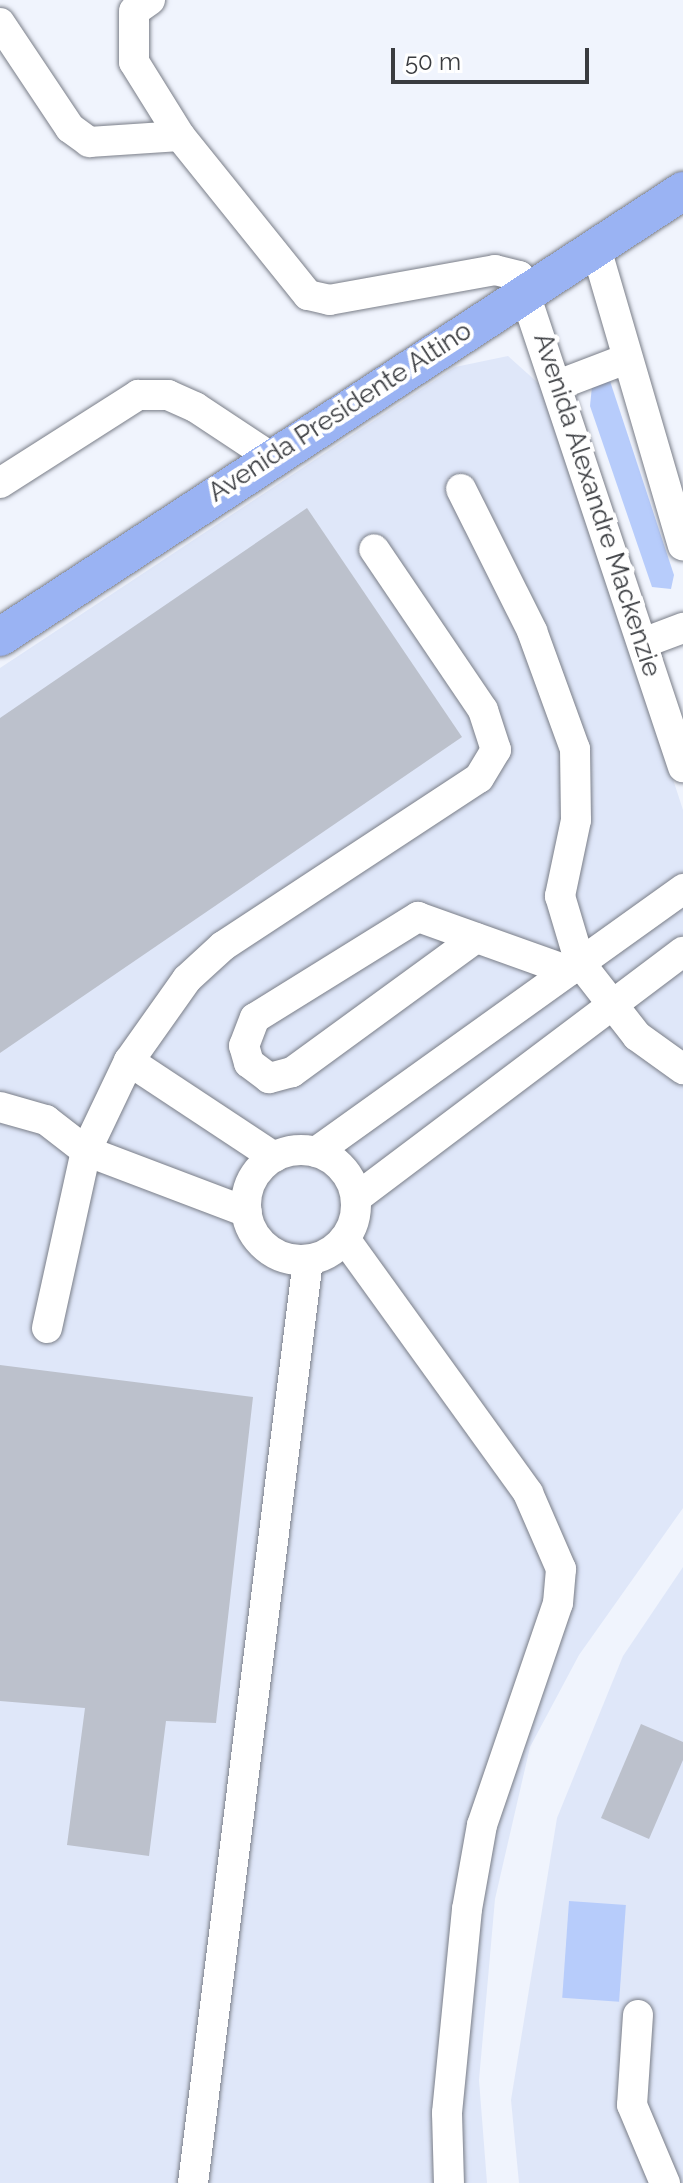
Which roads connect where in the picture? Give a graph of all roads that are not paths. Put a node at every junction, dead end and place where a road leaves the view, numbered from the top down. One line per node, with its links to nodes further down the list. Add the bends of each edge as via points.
1 (150, 0): 3 (street, via 134,11 134,62)
2 (0, 23): 3 (street, via 70,128 89,142)
3 (180, 136): 6 (street, via 308,295 329,300 495,270 519,276)
4 (683, 191): 5 (main road, Avenida Presidente Altino)
5 (595, 245): 6 (main road, Avenida Presidente Altino); 7 (street)
6 (526, 289): 8 (street, Avenida Alexandre Mackenzie); 9 (main road, Avenida Presidente Altino)
7 (623, 360): 8 (street); 12 (street)
8 (558, 385): 16 (street, Avenida Alexandre Mackenzie)
9 (272, 458): 10 (street, via 195,407 168,395 138,395); 15 (main road, Avenida Presidente Altino)
10 (0, 483)
11 (461, 489): 21 (street, via 532,631 575,749 576,820 560,896)
12 (683, 545)
13 (374, 549): 23 (street, via 483,710 496,750 479,778 223,946 187,979)
14 (683, 628): 16 (street)
15 (0, 637)
16 (643, 643): 17 (street, Avenida Alexandre Mackenzie)
17 (683, 767)
18 (683, 889): 21 (street)
19 (476, 938): 19 (street, via 439,919 399,923 255,1018 244,1046 249,1063 269,1078 292,1072); 21 (street)
20 (683, 952): 22 (street)
21 (574, 967): 22 (street); 27 (street)
22 (610, 1007): 24 (street); 29 (street)
23 (129, 1061): 26 (street); 28 (street)
24 (683, 1069)
25 (0, 1107): 26 (street, via 46,1120)
26 (86, 1151): 30 (street); 33 (street)
27 (316, 1152): 28 (street); 29 (street, via 342,1170)
28 (274, 1157): 30 (street, via 253,1181)
29 (356, 1198): 31 (street)
30 (247, 1212): 32 (street, via 267,1249)
31 (345, 1239): 32 (street); 36 (street, via 528,1493 561,1569 558,1603 482,1825 467,1909 447,2113)
32 (308, 1260): 35 (street)
33 (47, 1328)
34 (638, 2015): 37 (street, via 632,2105)
35 (193, 2183)
36 (449, 2183)
37 (665, 2183)

